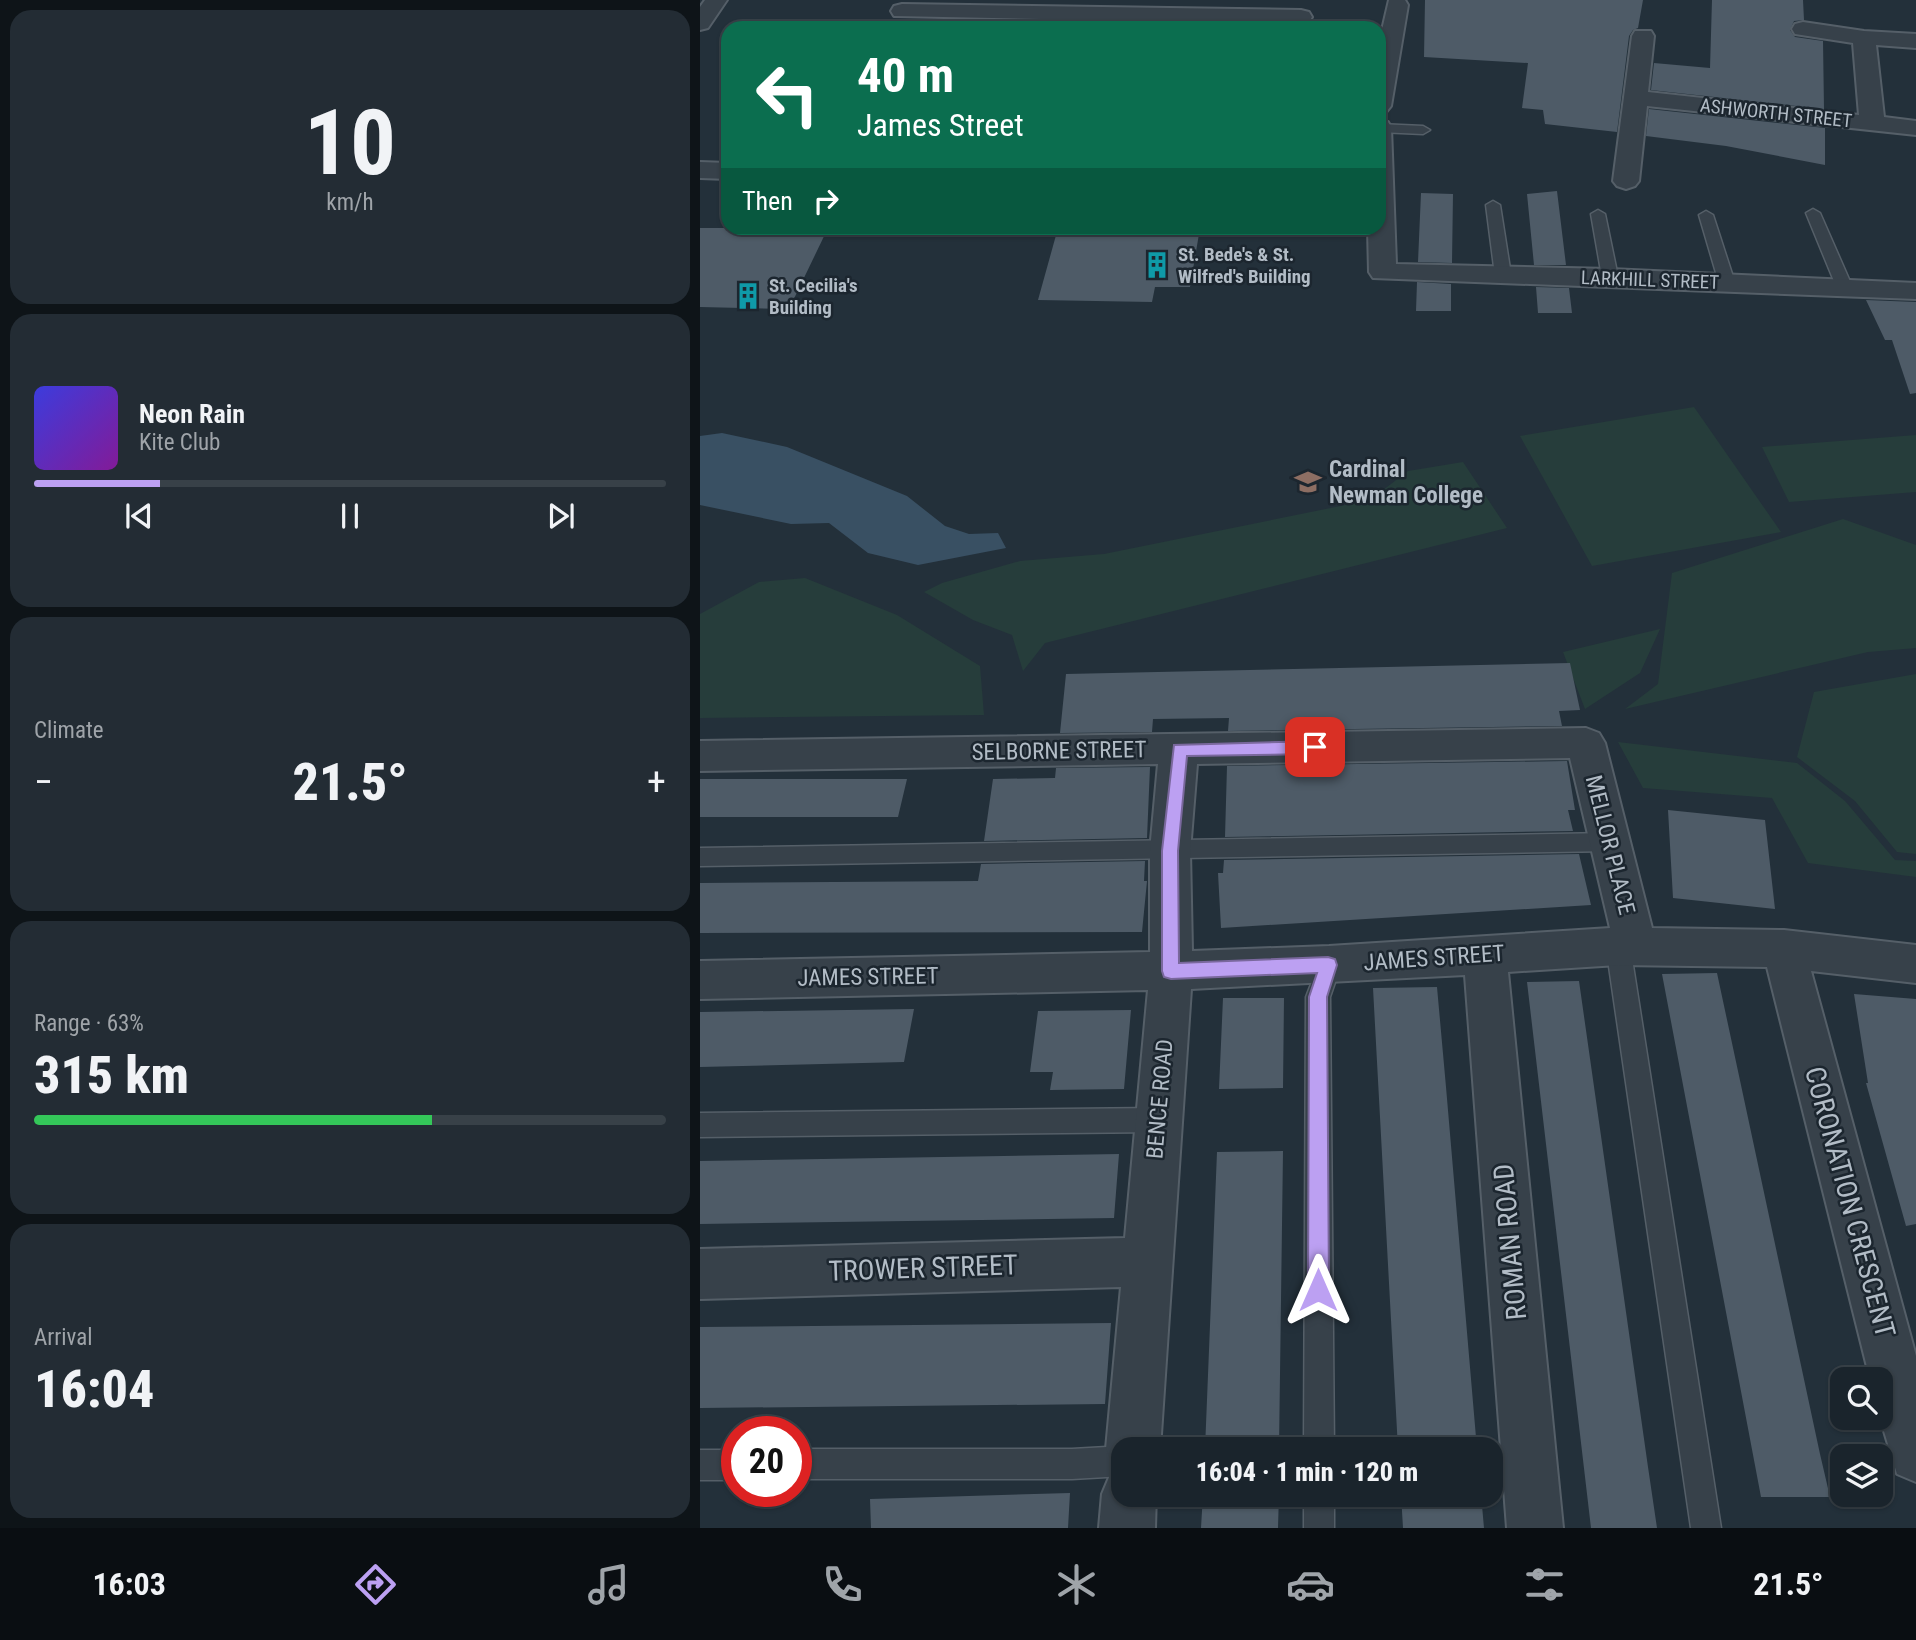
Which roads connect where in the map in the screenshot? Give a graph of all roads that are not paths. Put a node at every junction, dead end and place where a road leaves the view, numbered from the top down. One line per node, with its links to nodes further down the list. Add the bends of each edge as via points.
1 (716, 0): 5 (street)
2 (1396, 5): 10 (street)
3 (901, 13): 4 (street)
4 (1301, 17)
5 (700, 23)
6 (1803, 29): 8 (street)
7 (1643, 36): 11 (street)
8 (1864, 38): 9 (street); 12 (street)
9 (1916, 41)
10 (1386, 64)
11 (1636, 98): 12 (street, ASHWORTH STREET); 18 (street)
12 (1872, 123): 14 (street, ASHWORTH STREET)
13 (1386, 128): 15 (lane)
14 (1916, 128)
15 (1423, 130)
16 (700, 170): 17 (street)
17 (721, 171)
18 (1626, 181)
19 (1493, 205): 24 (lane)
20 (1813, 213): 27 (lane)
21 (1598, 214): 25 (lane)
22 (1706, 215): 26 (lane)
23 (1382, 235): 24 (street, LARKHILL STREET, via 1383,272)
24 (1503, 275): 25 (street, LARKHILL STREET)
25 (1610, 277): 26 (street, LARKHILL STREET)
26 (1727, 283): 27 (street, LARKHILL STREET)
27 (1844, 286): 28 (street, LARKHILL STREET)
28 (1916, 291)
29 (1586, 743): 30 (street, SELBORNE STREET); 32 (street, MELLOR PLACE)
30 (1179, 750): 31 (street, SELBORNE STREET); 33 (street, BENCE ROAD)
31 (700, 756)
32 (1610, 842): 33 (lane); 35 (street, MELLOR PLACE)
33 (1170, 851): 34 (lane); 40 (street, BENCE ROAD)
34 (700, 858)
35 (1626, 946): 36 (street, JAMES STREET); 37 (street, JAMES STREET); 58 (lane)
36 (1784, 949): 38 (street, JAMES STREET); 48 (street, CORONATION CRESCENT)
37 (1485, 955): 39 (street, JAMES STREET); 57 (street, ROMAN ROAD)
38 (1916, 964)
39 (1328, 965): 40 (street, JAMES STREET); 47 (lane, via 1318,997)
40 (1171, 971): 41 (street, JAMES STREET); 42 (street, BENCE ROAD)
41 (700, 980)
42 (1159, 1120): 43 (lane); 44 (street, BENCE ROAD)
43 (700, 1125)
44 (1147, 1262): 45 (street, TROWER STREET); 46 (street, BENCE ROAD)
45 (700, 1274)
46 (1134, 1437)
47 (1319, 1437)
48 (1916, 1455)
49 (1111, 1462): 50 (lane)
50 (812, 1464)
51 (700, 1465): 52 (lane)
52 (721, 1465)
53 (1128, 1507): 55 (street)
54 (1319, 1507): 56 (lane)
55 (1127, 1528)
56 (1319, 1528)
57 (1535, 1528)
58 (1706, 1528)

